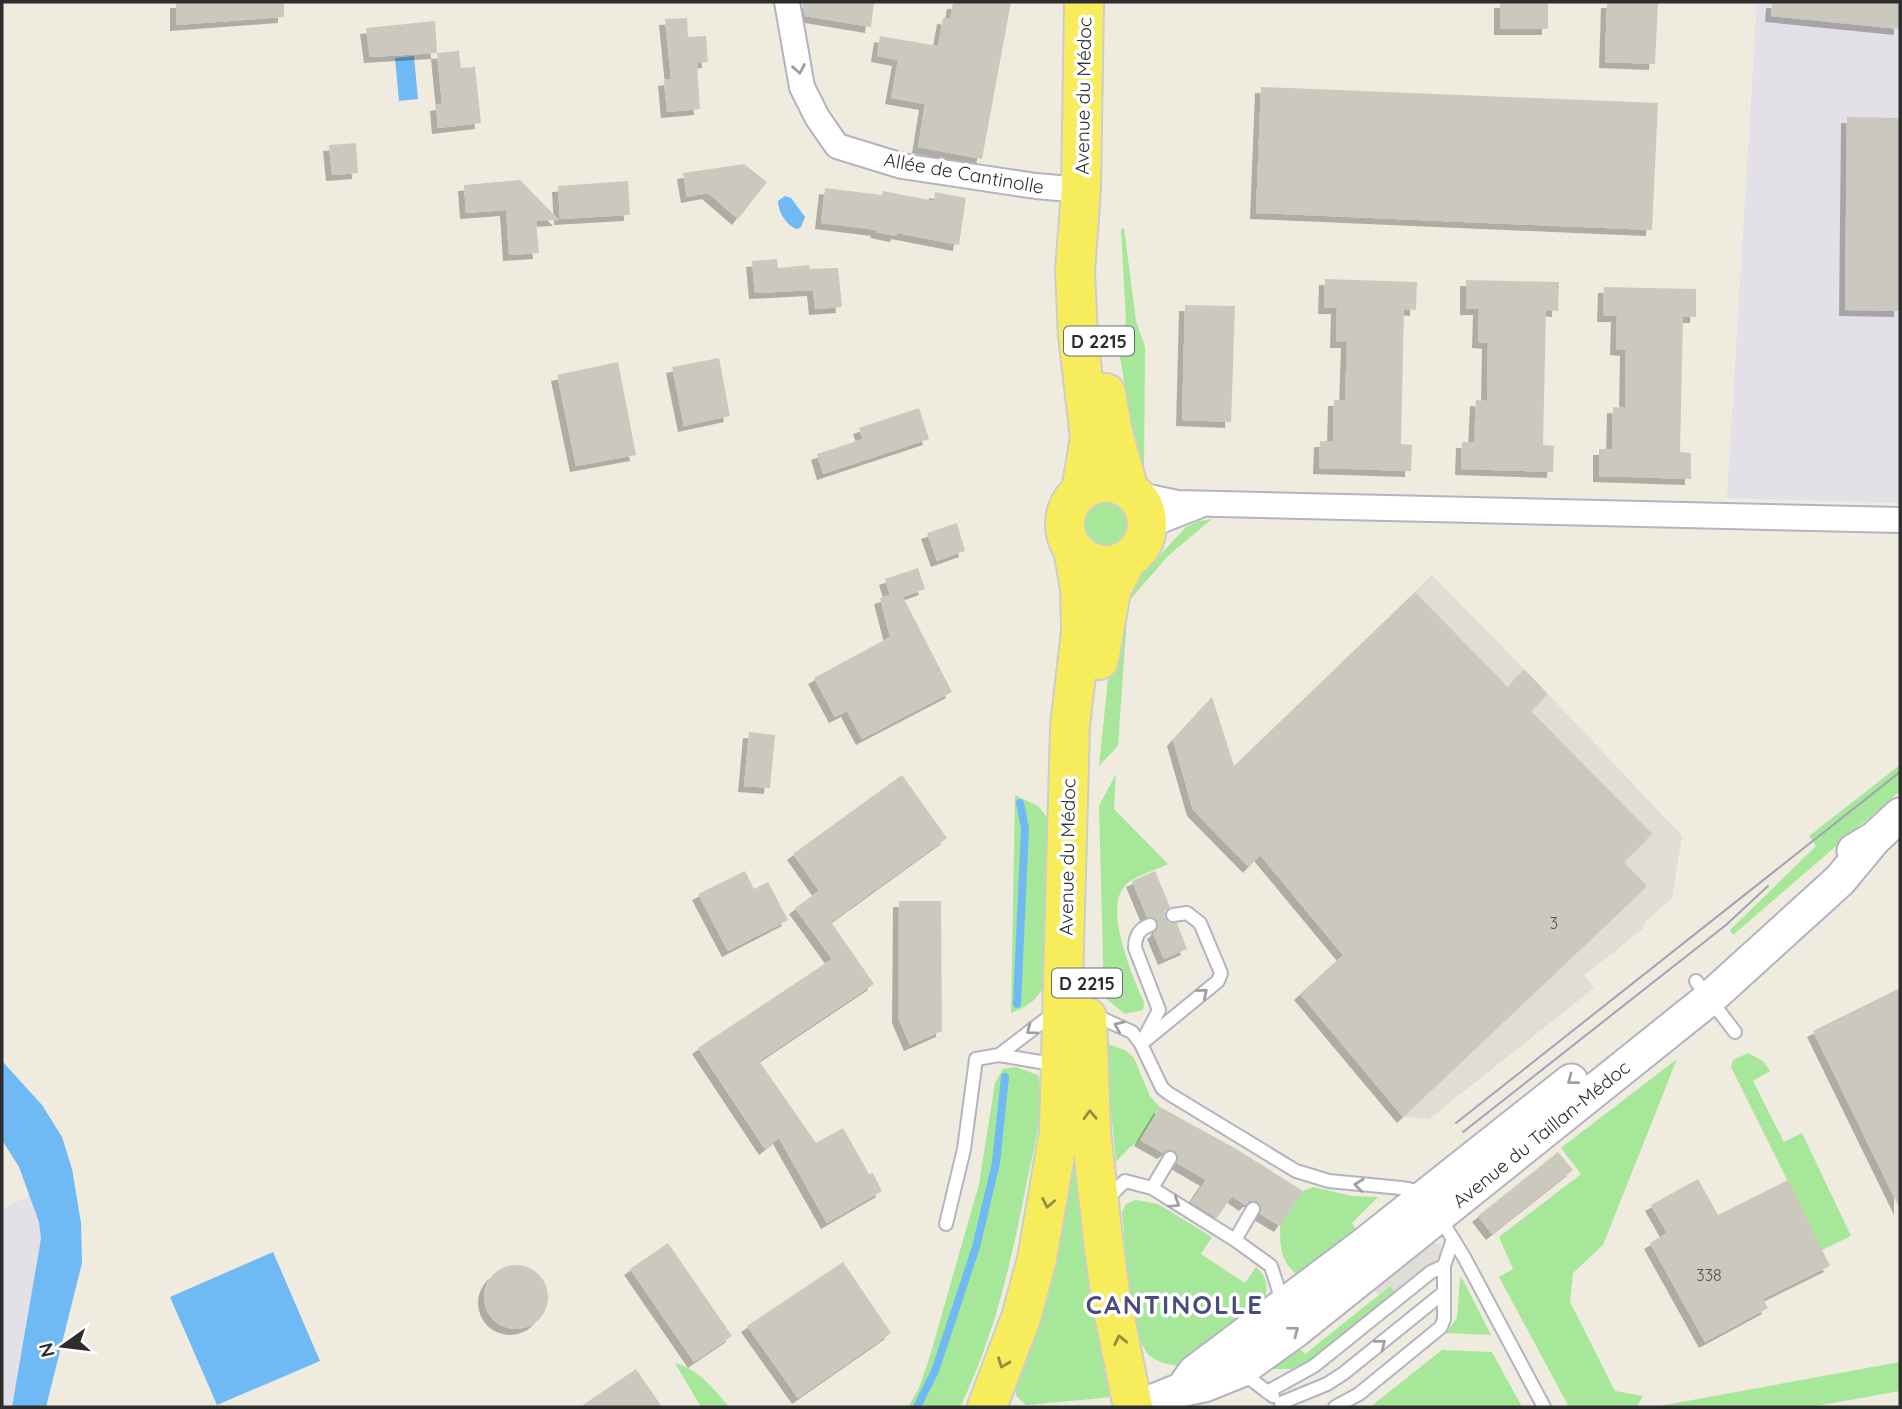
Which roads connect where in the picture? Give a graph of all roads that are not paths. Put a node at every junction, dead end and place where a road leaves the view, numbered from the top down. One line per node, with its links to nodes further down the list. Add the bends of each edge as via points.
1 (787, 2): 3 (street, Allée de Cantinolle, one-way to 3, via 802,87 837,146 902,166)
2 (1084, 2): 3 (main road, Avenue du Médoc / D 2215)
3 (1081, 190): 4 (main road, Avenue du Médoc / D 2215, via 1075,271 1090,438); 5 (main road, Avenue du Médoc / D 2215, via 1095,269 1112,433)
4 (1081, 491): 5 (main road, via 1092,485 1117,485); 8 (main road, via 1066,514 1065,528)
5 (1137, 503): 6 (street); 6 (street, via 1193,508); 9 (main road, via 1145,540)
6 (1213, 504): 7 (street)
7 (1900, 520)
8 (1073, 549): 9 (main road, via 1103,566); 14 (main road, Avenue du Médoc / D 2215, via 1081,614 1070,726)
9 (1126, 561): 14 (main road, Avenue du Médoc / D 2215, via 1111,591 1103,627 1091,733)
10 (1900, 816): 13 (street, Avenue du Taillan-Médoc, via 1832,865)
11 (1173, 915): 16 (lane, one-way to 11, via 1218,981 1221,973 1200,923 1187,913)
12 (1150, 925): 16 (lane, via 1139,931 1135,948 1159,1010)
13 (1703, 990): 15 (lane); 27 (street, Avenue du Taillan-Médoc)
14 (1075, 1009): 16 (lane, one-way to 14, via 1132,1032); 17 (lane, one-way to 17); 18 (main road, Avenue du Médoc / D 2215); 25 (main road, Avenue du Médoc / D 2215, one-way to 14)
15 (1735, 1032)
16 (1141, 1044): 19 (lane, via 1162,1088)
17 (999, 1055): 18 (lane); 28 (lane, via 976,1059 964,1149)
18 (1062, 1066): 37 (main road, Avenue du Médoc / D 2215, one-way to 37, via 1059,1132 1037,1259)
19 (1198, 1112): 20 (lane); 22 (lane)
20 (1190, 1124)
21 (1170, 1158): 24 (lane)
22 (1296, 1171): 23 (lane); 27 (lane, one-way to 22, via 1418,1191 1329,1181)
23 (1281, 1177)
24 (1152, 1188): 25 (lane, via 1125,1181); 29 (lane, one-way to 29)
25 (1099, 1208): 38 (main road, Avenue du Médoc / D 2215, one-way to 25)
26 (1252, 1209): 29 (lane)
27 (1439, 1217): 30 (lane); 32 (street, Avenue du Taillan-Médoc); 33 (street, Avenue du Taillan-Médoc, one-way to 27); 41 (lane)
28 (946, 1224)
29 (1235, 1240): 32 (lane, via 1271,1266)
30 (1444, 1266): 31 (lane); 35 (lane, via 1314,1366)
31 (1443, 1293): 36 (lane, one-way to 31, via 1344,1373); 40 (lane, via 1441,1327 1359,1394)
32 (1283, 1306): 34 (street, Avenue du Taillan-Médoc, via 1195,1372)
33 (1239, 1371): 34 (street, Avenue du Taillan-Médoc); 35 (lane)
34 (1181, 1390): 39 (street, Avenue du Taillan-Médoc)
35 (1268, 1392): 36 (lane)
36 (1284, 1405)
37 (987, 1407)
38 (1133, 1407)
39 (1139, 1407)
40 (1335, 1407)
41 (1544, 1407)

